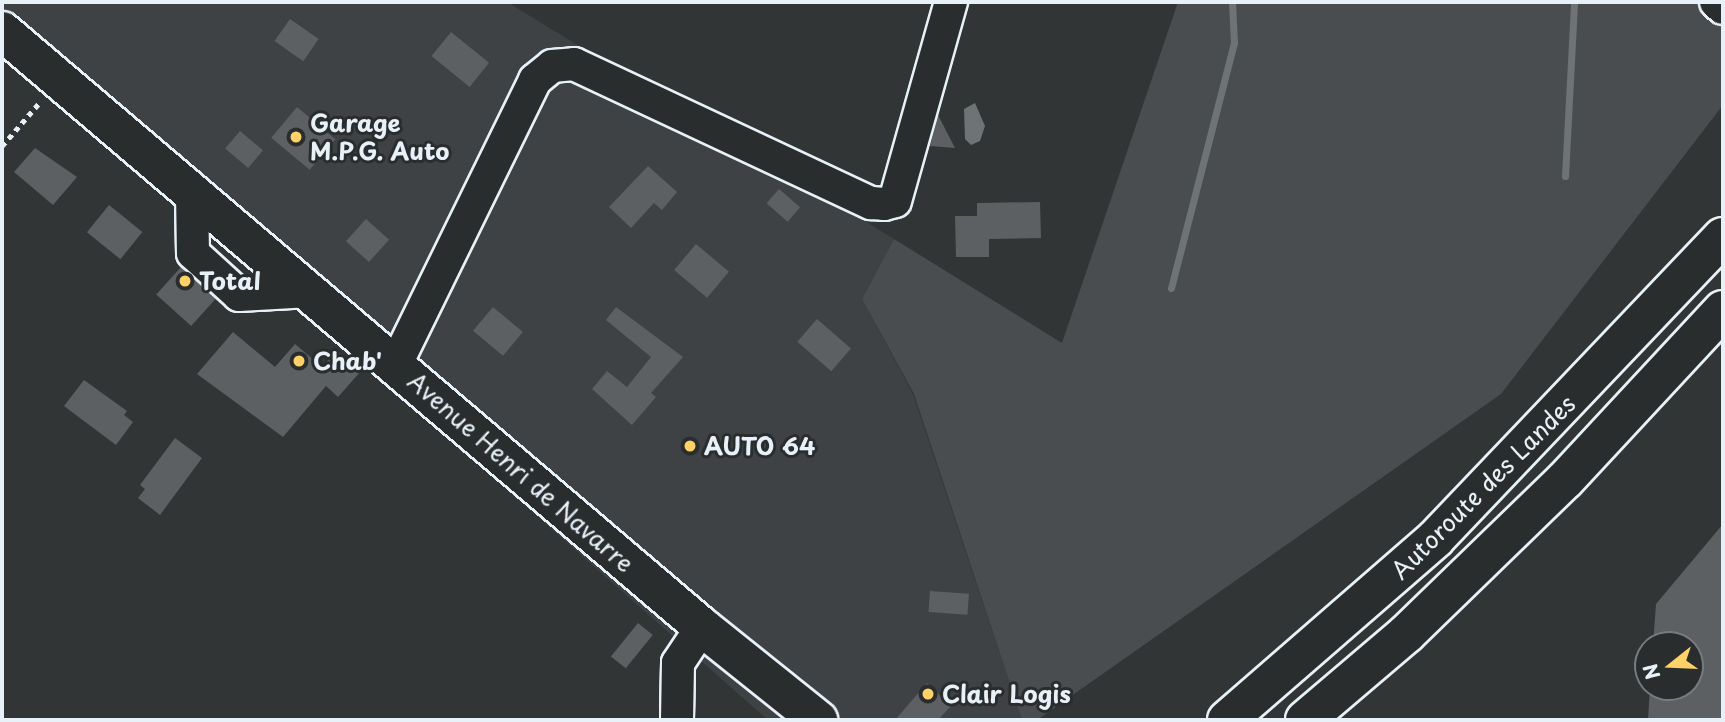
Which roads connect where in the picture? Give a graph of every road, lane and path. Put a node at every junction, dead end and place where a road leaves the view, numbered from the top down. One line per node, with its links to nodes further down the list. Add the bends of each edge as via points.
1 (951, 2): 9 (street, via 895,201 884,204 871,203 573,64 552,66 536,80)
2 (1716, 2): 3 (street)
3 (1723, 8)
4 (2, 31): 5 (main road, Avenue Henri de Navarre)
5 (59, 80): 6 (path); 9 (main road, Avenue Henri de Navarre)
6 (2, 146)
7 (1723, 237): 13 (main road, Autoroute des Landes, via 1435,539)
8 (1723, 310): 14 (main road, Autoroute des Landes, via 1556,489 1406,634)
9 (396, 364): 10 (main road, Avenue Henri de Navarre)
10 (702, 627): 11 (street, via 677,663); 12 (main road, Avenue Henri de Navarre)
11 (677, 720)
12 (818, 720)
13 (1227, 720)
14 (1305, 720)

